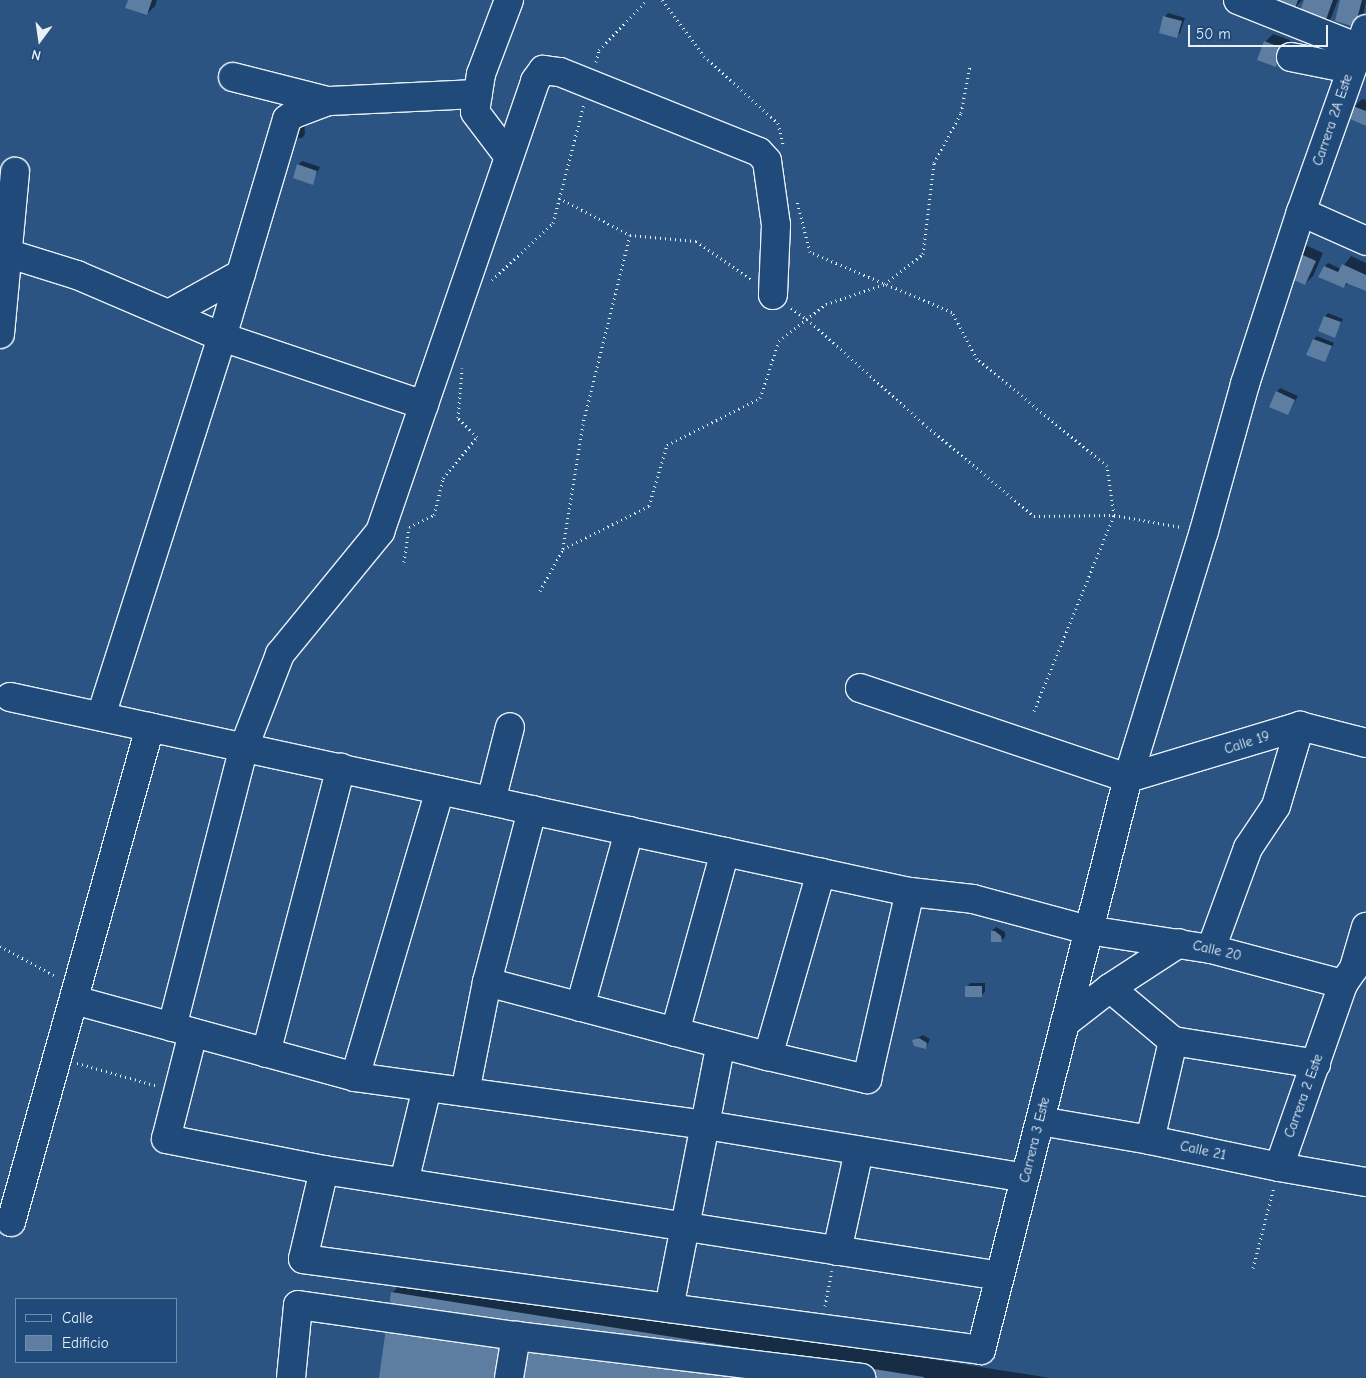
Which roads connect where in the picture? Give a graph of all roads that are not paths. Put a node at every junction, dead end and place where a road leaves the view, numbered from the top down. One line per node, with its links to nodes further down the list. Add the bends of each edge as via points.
1 (509, 0): 6 (street, via 481,74)
2 (1238, 0): 3 (street)
3 (1360, 49): 4 (street); 10 (street, Carrera 2A Este)
4 (1291, 57)
5 (234, 77): 7 (street)
6 (478, 94): 7 (street); 8 (street, via 475,112)
7 (328, 101): 13 (street, via 287,119)
8 (509, 158): 14 (street, via 535,81 543,70 560,72 759,152 767,161 776,225); 18 (street)
9 (15, 172): 12 (street)
10 (1300, 212): 11 (street); 19 (street, Carrera 2A Este, via 1245,384)
11 (1366, 241)
12 (4, 252): 15 (street, via 77,274); 16 (street)
13 (241, 274): 15 (street); 17 (street)
14 (773, 295)
15 (168, 314): 17 (street)
16 (0, 334)
17 (222, 338): 18 (street); 22 (street)
18 (424, 405): 27 (street, via 380,532 280,654)
19 (1204, 531): 29 (street, Carrera 3 Este)
20 (860, 688): 29 (street)
21 (10, 697): 22 (street, Calle 20)
22 (101, 716): 24 (street, Calle 20)
23 (1300, 726): 26 (street); 29 (street, Calle 19); 40 (street, via 1276,806 1248,848)
24 (150, 727): 27 (street, Calle 20); 44 (street)
25 (510, 727): 31 (street)
26 (1366, 743)
27 (244, 747): 28 (street, Calle 20); 47 (street)
28 (341, 768): 30 (street, Calle 20); 51 (street)
29 (1128, 778): 38 (street, Carrera 3 Este)
30 (440, 790): 31 (street, Calle 20); 54 (street)
31 (491, 801): 32 (street, Calle 20)
32 (532, 810): 33 (street, Calle 20); 41 (street)
33 (629, 831): 34 (street, Calle 20); 45 (street)
34 (724, 852): 35 (street, Calle 20); 48 (street)
35 (821, 872): 36 (street, Calle 20); 52 (street)
36 (910, 892): 38 (street, Calle 20, via 974,899); 52 (street, via 867,1078)
37 (1366, 928): 42 (street, Carrera 2 Este, via 1354,968)
38 (1088, 930): 39 (street, Calle 20); 46 (street, Carrera 3 Este)
39 (1179, 943): 40 (street, Calle 20); 43 (street)
40 (1210, 949): 42 (street, Calle 20)
41 (487, 982): 45 (street); 56 (street)
42 (1344, 984): 53 (street, Carrera 2 Este)
43 (1110, 988): 46 (street); 49 (street)
44 (75, 995): 47 (street); 66 (street)
45 (580, 1006): 48 (street)
46 (1065, 1023): 57 (street, Carrera 3 Este)
47 (182, 1030): 51 (street); 62 (street, via 178,1091 166,1139)
48 (675, 1032): 50 (street)
49 (1173, 1041): 53 (street); 59 (street)
50 (722, 1044): 52 (street); 58 (street)
51 (266, 1053): 54 (street)
52 (768, 1056)
53 (1316, 1064): 61 (street, Carrera 2 Este)
54 (355, 1078): 55 (street)
55 (427, 1088): 56 (street); 64 (street)
56 (465, 1092): 58 (street)
57 (1040, 1121): 59 (street, Calle 21); 63 (street, Carrera 3 Este)
58 (706, 1125): 60 (street); 67 (street)
59 (1150, 1140): 61 (street, Calle 21)
60 (859, 1151): 63 (street); 68 (street)
61 (1279, 1168): 65 (street, Calle 21)
62 (324, 1170): 64 (street); 70 (street, via 303,1259)
63 (1025, 1178): 69 (street, Carrera 3 Este)
64 (404, 1182): 67 (street)
65 (1366, 1182)
66 (11, 1222)
67 (686, 1227): 68 (street); 70 (street)
68 (837, 1250): 69 (street)
69 (1000, 1276): 70 (street, Carrera 3 Este, via 981,1350)
70 (669, 1308)
71 (516, 1336): 72 (street); 73 (street, via 298,1305); 74 (street)
72 (720, 1369): 75 (street)
73 (291, 1378)
74 (509, 1378)
75 (861, 1378)

